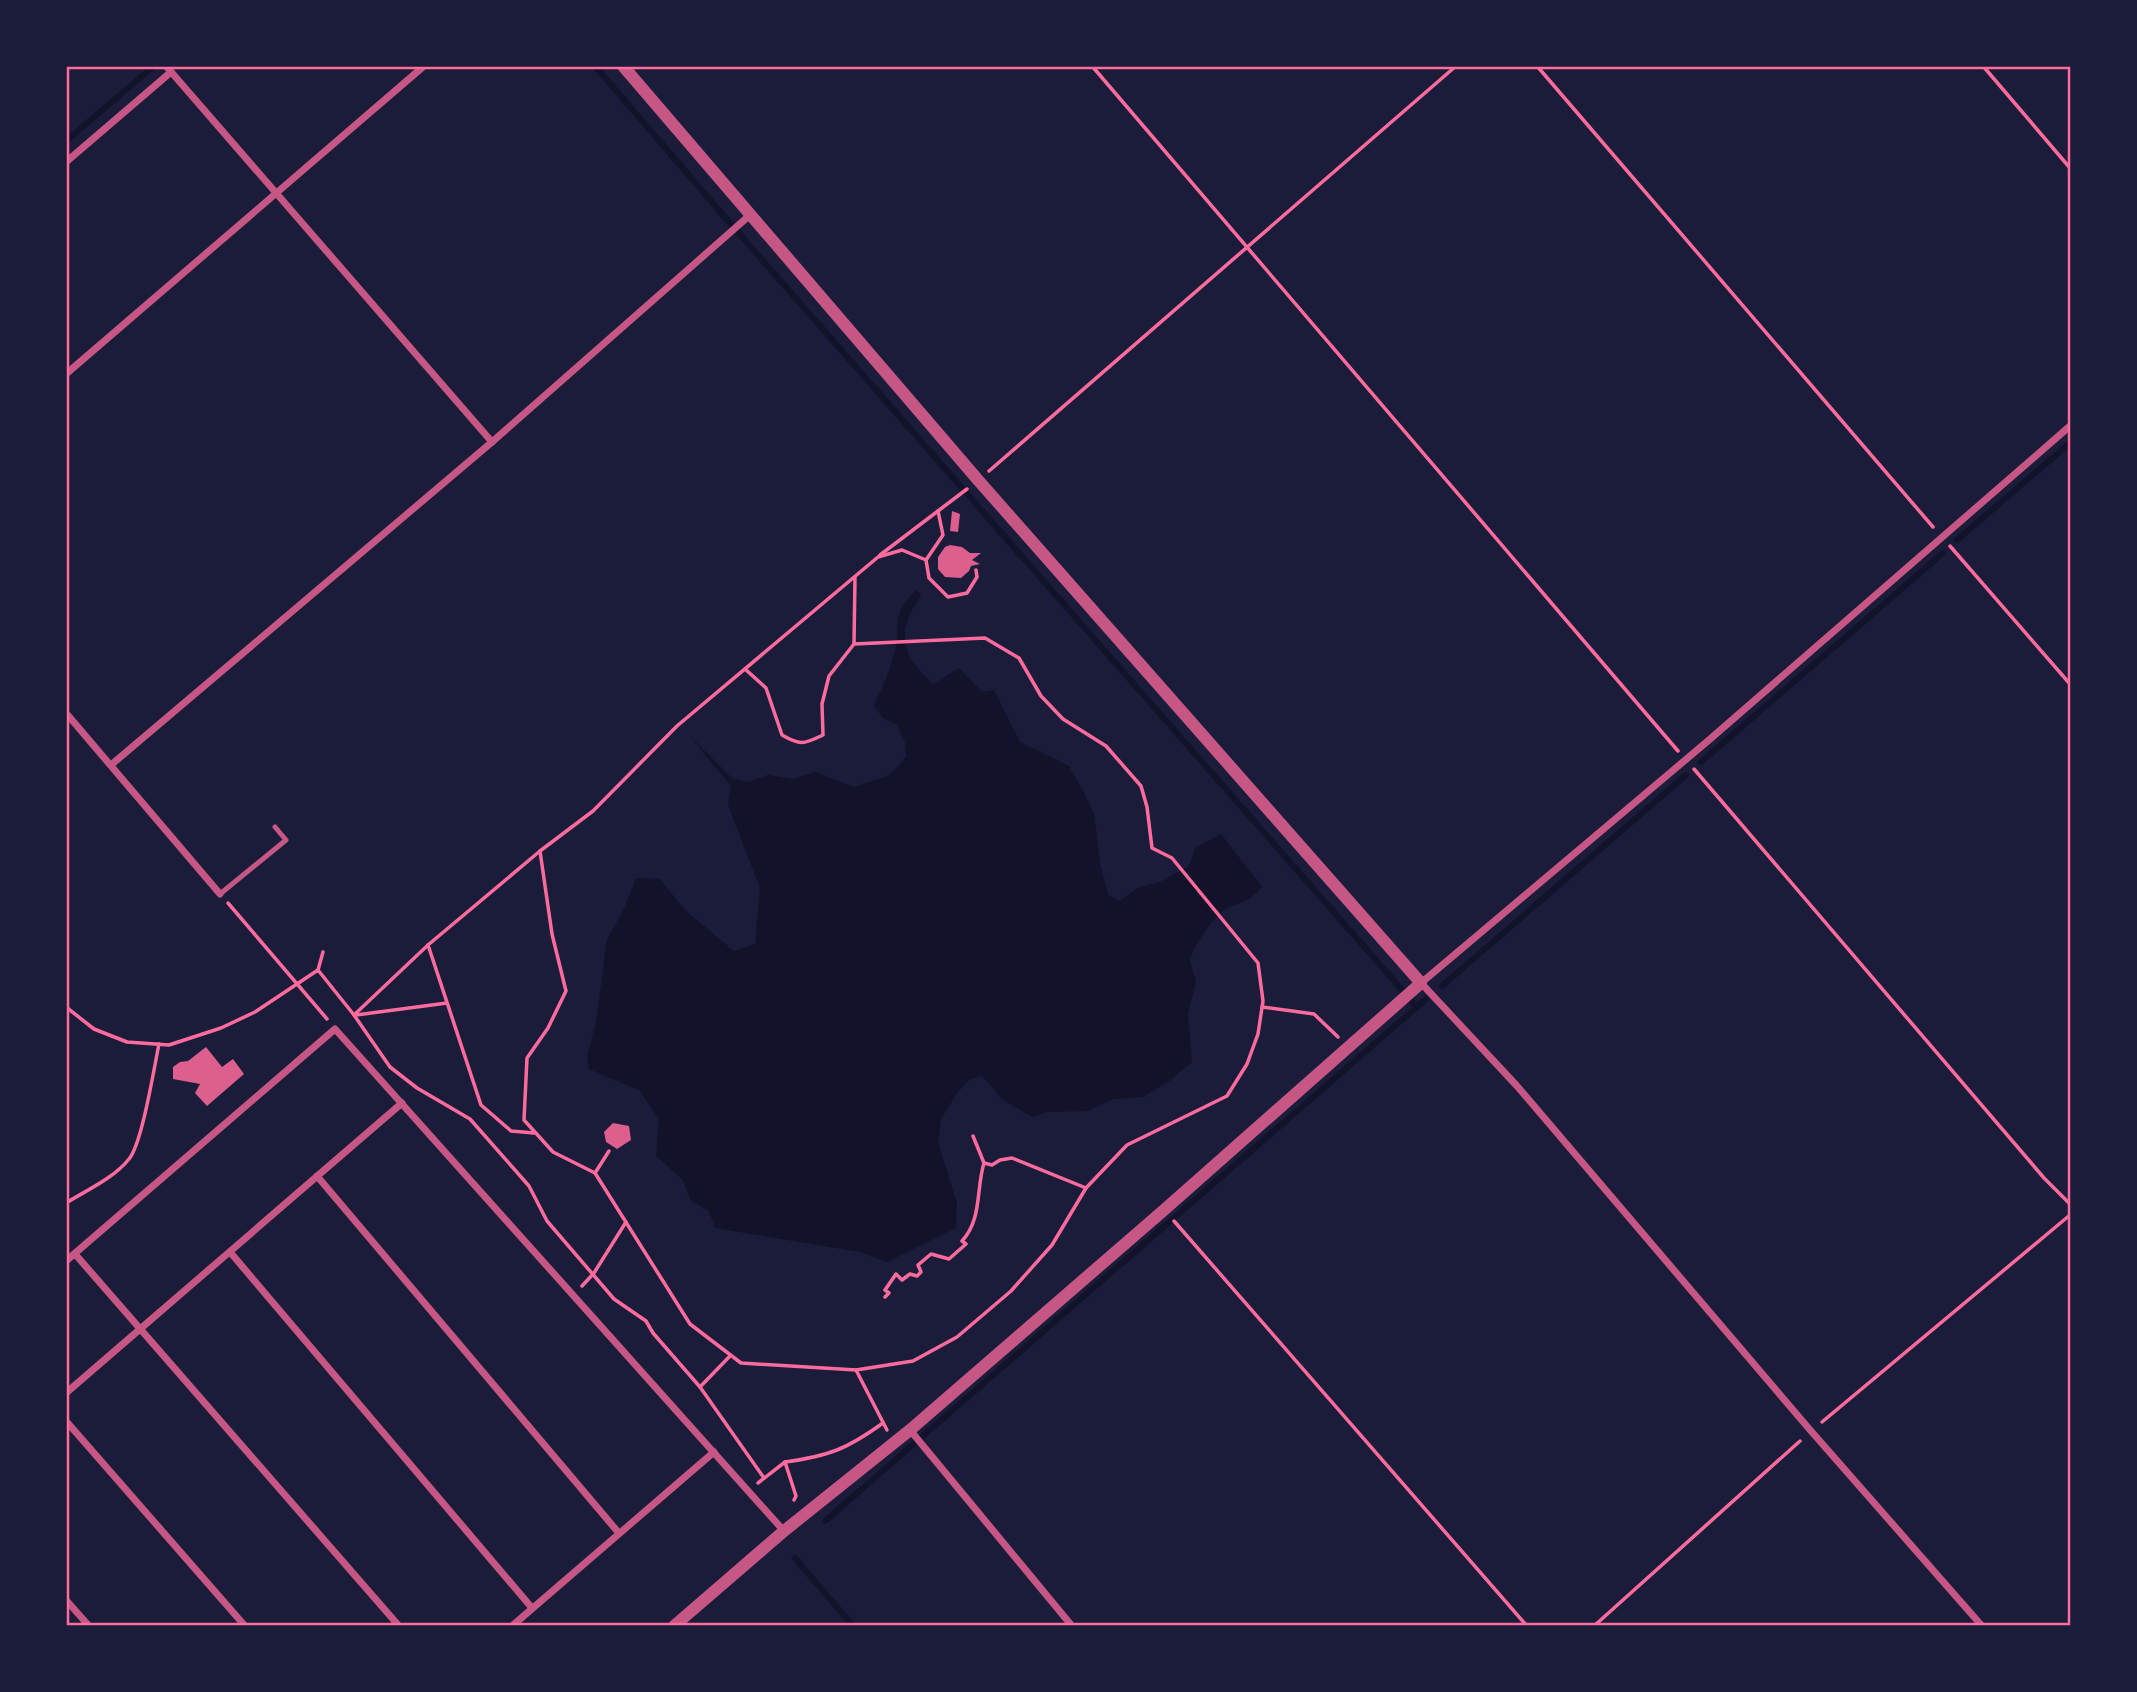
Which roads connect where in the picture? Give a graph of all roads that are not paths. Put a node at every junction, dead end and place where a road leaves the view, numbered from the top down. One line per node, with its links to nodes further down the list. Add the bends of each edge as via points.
1 (424, 66): 5 (street)
2 (623, 66): 6 (street)
3 (168, 69): 4 (street); 5 (street)
4 (66, 162)
5 (278, 193): 7 (street); 9 (street)
6 (750, 215): 9 (street); 14 (street)
7 (66, 374)
8 (2070, 426): 14 (street)
9 (492, 442): 11 (street)
10 (66, 713): 11 (street)
11 (111, 765): 13 (street)
12 (275, 827): 13 (lane, via 286,840)
13 (220, 894)
14 (1421, 983): 23 (street); 35 (street, via 1517,1086)
15 (402, 1103): 16 (street); 18 (street, via 335,1029); 24 (street)
16 (317, 1176): 17 (street); 26 (street)
17 (230, 1252): 20 (street); 28 (street)
18 (75, 1254): 19 (street); 20 (street)
19 (66, 1261)
20 (142, 1328): 21 (street); 31 (street)
21 (66, 1394)
22 (66, 1421): 30 (street)
23 (911, 1432): 25 (street); 34 (street)
24 (714, 1452): 25 (street); 26 (street)
25 (784, 1531): 33 (street)
26 (618, 1532): 28 (street)
27 (66, 1600): 29 (street)
28 (532, 1608): 32 (street)
29 (89, 1626)
30 (245, 1626)
31 (399, 1626)
32 (512, 1626)
33 (674, 1626)
34 (1072, 1626)
35 (1982, 1626)

